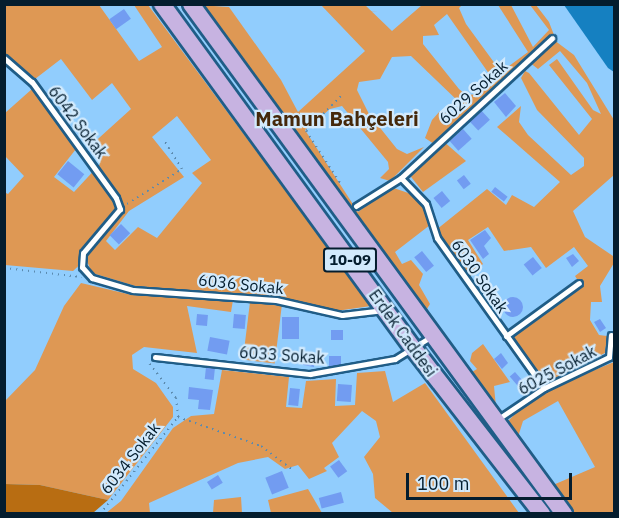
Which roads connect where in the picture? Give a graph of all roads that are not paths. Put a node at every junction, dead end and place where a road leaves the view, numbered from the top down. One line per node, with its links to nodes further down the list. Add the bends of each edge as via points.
1 (162, 4): 9 (main road, Erdek Caddesi / 10-09)
2 (191, 4): 10 (main road, Erdek Caddesi / 10-09)
3 (552, 38): 5 (lane, 6029 Sokak)
4 (4, 58): 7 (lane, 6042 Sokak, via 32,82 109,184 120,209 83,253 82,267)
5 (401, 178): 6 (lane, 6029 Sokak); 12 (lane, 6030 Sokak, via 426,204 434,233)
6 (356, 206)
7 (92, 278): 9 (lane, 6036 Sokak, via 133,290 276,300 342,315)
8 (579, 283): 12 (lane)
9 (385, 309): 13 (main road, Erdek Caddesi / 10-09)
10 (434, 334): 13 (lane, 6033 Sokak); 16 (main road, Erdek Caddesi / 10-09)
11 (611, 335): 15 (lane, 6025 Sokak, via 609,357)
12 (506, 336): 15 (lane, 6030 Sokak)
13 (414, 349): 14 (lane, 6033 Sokak, via 376,365 310,374); 17 (main road, Erdek Caddesi / 10-09)
14 (154, 357)
15 (544, 388): 16 (lane, 6025 Sokak)
16 (497, 420): 18 (main road, Erdek Caddesi / 10-09)
17 (542, 513)
18 (564, 513)

